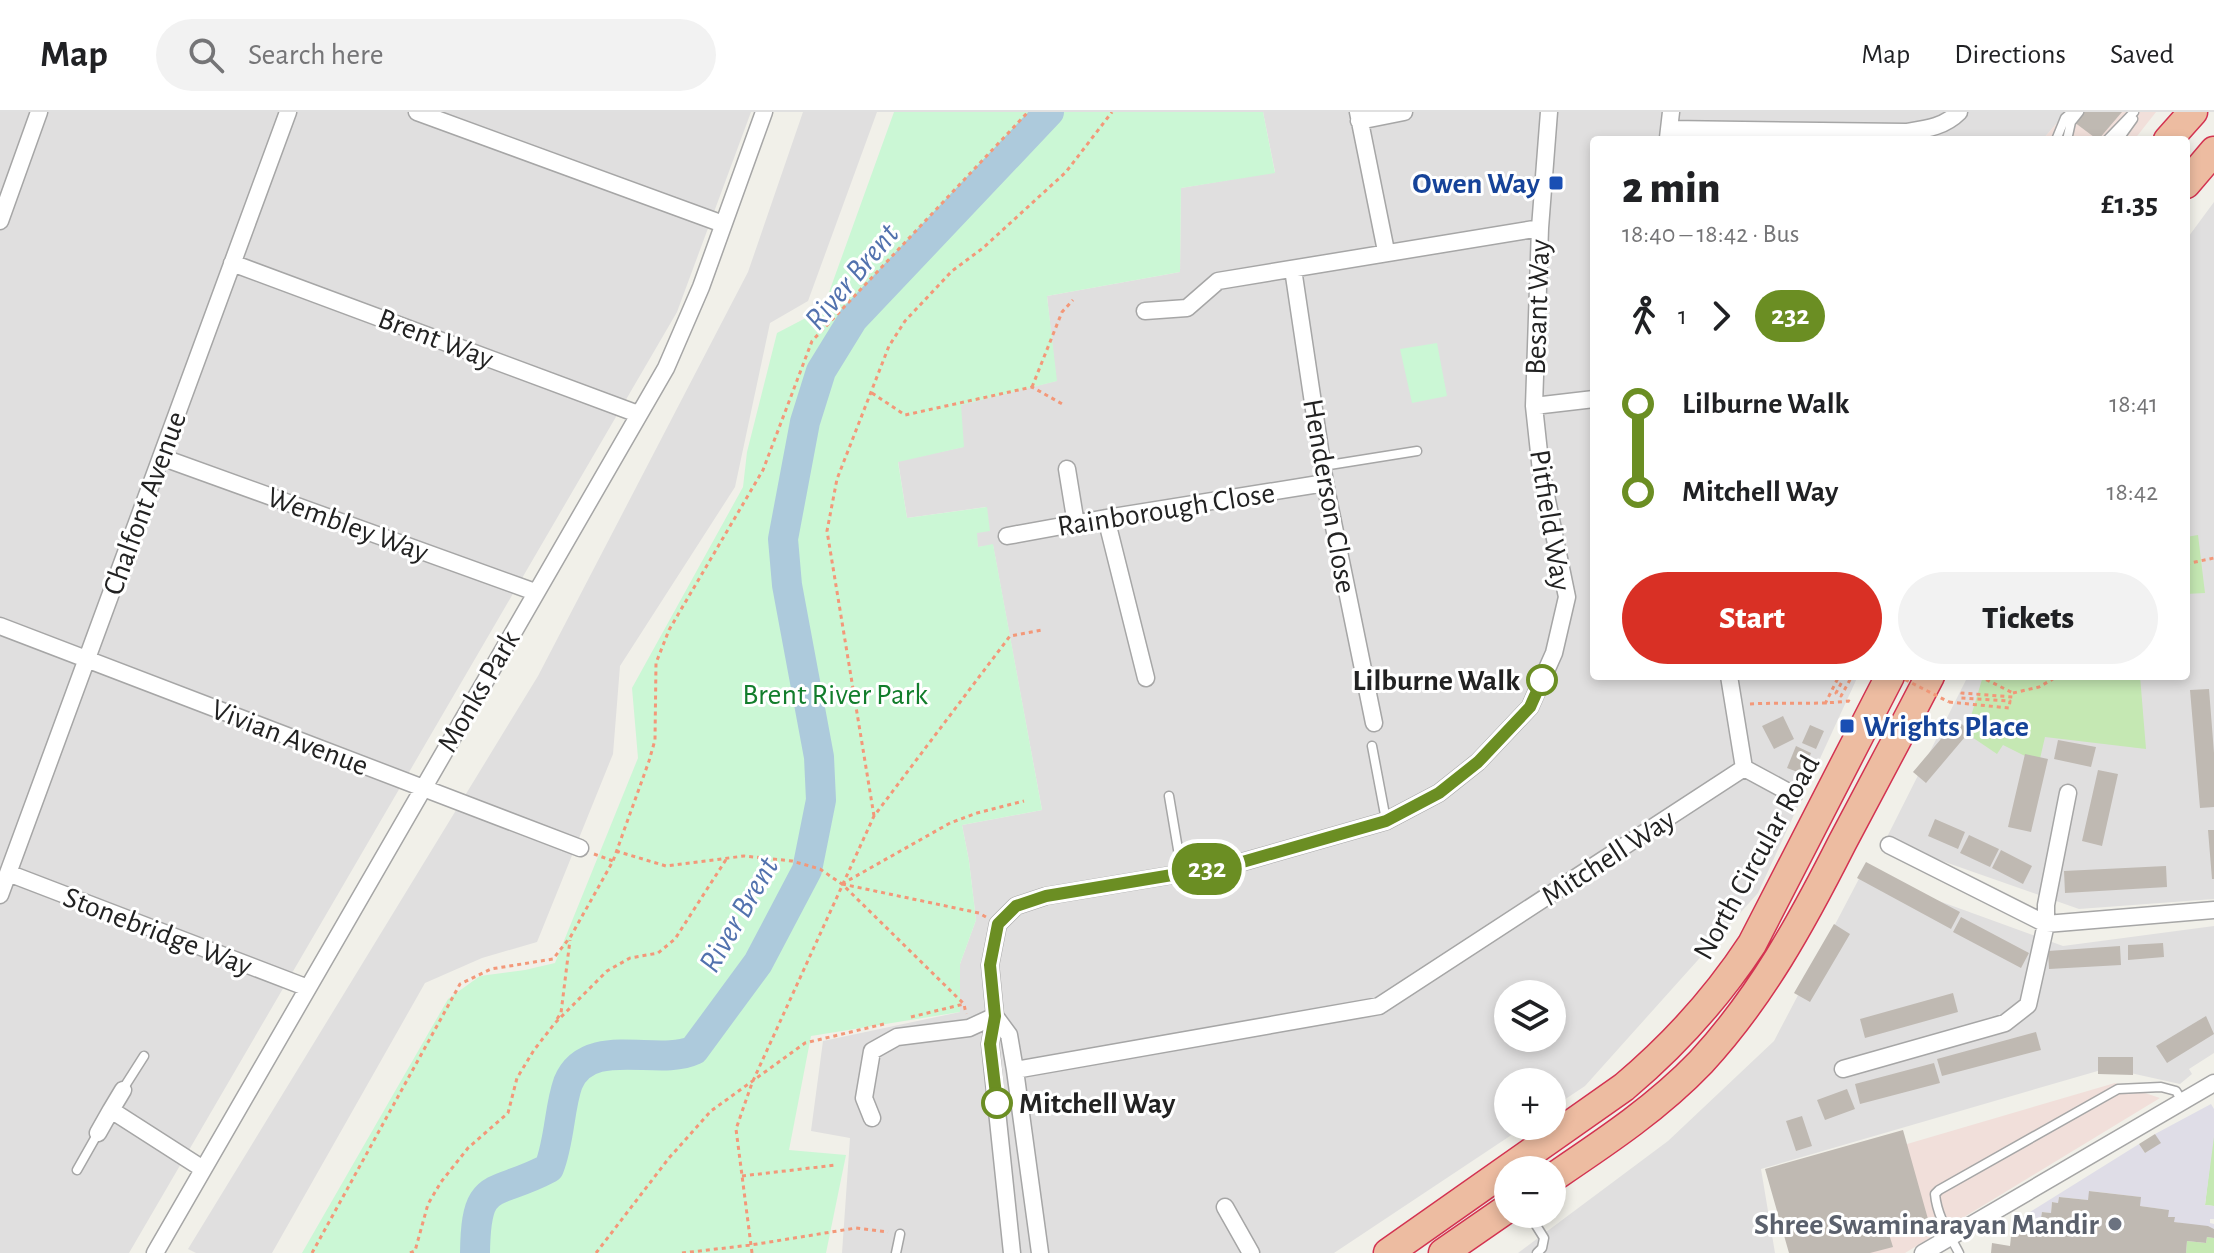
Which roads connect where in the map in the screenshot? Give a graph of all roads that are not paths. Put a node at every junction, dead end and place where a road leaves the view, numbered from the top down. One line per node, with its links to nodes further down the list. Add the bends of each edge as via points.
1 (39, 112): 21 (street)
2 (288, 112): 25 (street, Chalfont Avenue)
3 (417, 112): 22 (street)
4 (764, 112): 22 (street, Monks Park)
5 (1404, 112): 12 (street)
6 (1549, 112): 23 (street, Besant Way)
7 (1959, 112): 13 (street, via 1933,128 1906,132)
8 (2072, 112): 14 (lane)
9 (2079, 112): 15 (lane)
10 (2136, 112): 16 (lane); 17 (lane)
11 (2193, 112): 18 (highway)
12 (1358, 116): 24 (street)
13 (1669, 127)
14 (2058, 136)
15 (2068, 136)
16 (2111, 136)
17 (2121, 136)
18 (2172, 136)
19 (2214, 151): 20 (highway)
20 (2190, 179)
21 (0, 221)
22 (723, 224): 30 (street, Monks Park, via 686,326)
23 (1540, 228): 24 (street); 29 (street, Besant Way)
24 (1386, 251): 26 (street)
25 (232, 263): 30 (street, Brent Way); 32 (street, Chalfont Avenue)
26 (1293, 269): 27 (street, via 1218,281 1187,308); 33 (street, Henderson Close)
27 (1145, 311)
28 (1590, 399): 29 (street)
29 (1534, 406): 53 (street, Pitfield Way, via 1541,471 1567,597 1554,653 1530,707 1478,762 1439,793)
30 (638, 414): 39 (street, Monks Park)
31 (1417, 451): 33 (lane)
32 (161, 457): 39 (street, Wembley Way); 41 (street, Chalfont Avenue)
33 (1322, 466): 35 (street, Henderson Close)
34 (1067, 469): 37 (street)
35 (1325, 483): 36 (street, Rainborough Close); 46 (street, Henderson Close)
36 (1106, 518): 37 (street, Rainborough Close); 42 (street)
37 (1076, 524): 38 (street, Rainborough Close)
38 (1007, 536)
39 (535, 592): 49 (street, Monks Park)
40 (0, 626): 41 (street, Vivian Avenue)
41 (87, 658): 49 (street, Vivian Avenue); 56 (street, Chalfont Avenue)
42 (1146, 678)
43 (1730, 680): 48 (street)
44 (1888, 680): 85 (highway, North Circular Road, via 1771,912 1726,984 1691,1025 1624,1087)
45 (1928, 680): 72 (highway, via 1763,986 1698,1065 1653,1106)
46 (1374, 723)
47 (1372, 746): 53 (lane)
48 (1744, 768): 51 (street); 65 (street, Mitchell Way, via 1379,1006)
49 (423, 788): 55 (street, Vivian Avenue); 61 (street, Monks Park)
50 (2068, 793): 60 (street)
51 (1794, 795)
52 (1169, 796): 57 (lane)
53 (1386, 821): 57 (street, Pitfield Way)
54 (1889, 845): 60 (street)
55 (580, 848)
56 (8, 873): 58 (street, Chalfont Avenue); 61 (street, Stonebridge Way)
57 (1182, 874): 62 (street, Pitfield Way, via 1046,896 1016,906 998,924 990,965)
58 (0, 895)
59 (2214, 910): 60 (street)
60 (2046, 924): 64 (street, via 2028,1005 2005,1023)
61 (308, 988): 73 (street, Monks Park)
62 (995, 1016): 65 (street, via 1009,1035); 70 (street, via 969,1028 897,1037 872,1051 864,1098); 83 (street, via 990,1044)
63 (144, 1056): 67 (lane)
64 (1843, 1069)
65 (1015, 1070): 84 (street)
66 (2214, 1083): 68 (street)
67 (123, 1090): 69 (street)
68 (2182, 1101): 79 (street); 79 (lane, via 2176,1091 2161,1087 2118,1089 1939,1190 1935,1199)
69 (111, 1110): 71 (street); 73 (street)
70 (872, 1118)
71 (98, 1133): 74 (lane)
72 (1566, 1168)
73 (203, 1169): 81 (street, Monks Park)
74 (77, 1170)
75 (1225, 1207): 80 (street)
76 (1494, 1218): 86 (highway)
77 (1538, 1228): 87 (lane, via 1544,1238)
78 (900, 1234): 82 (lane)
79 (1951, 1236): 88 (street); 89 (lane)
80 (1244, 1251)
81 (155, 1253)
82 (896, 1253)
83 (1012, 1253)
84 (1040, 1253)
85 (1388, 1253)
86 (1443, 1253)
87 (1537, 1253)
88 (1923, 1253)
89 (1959, 1253)

